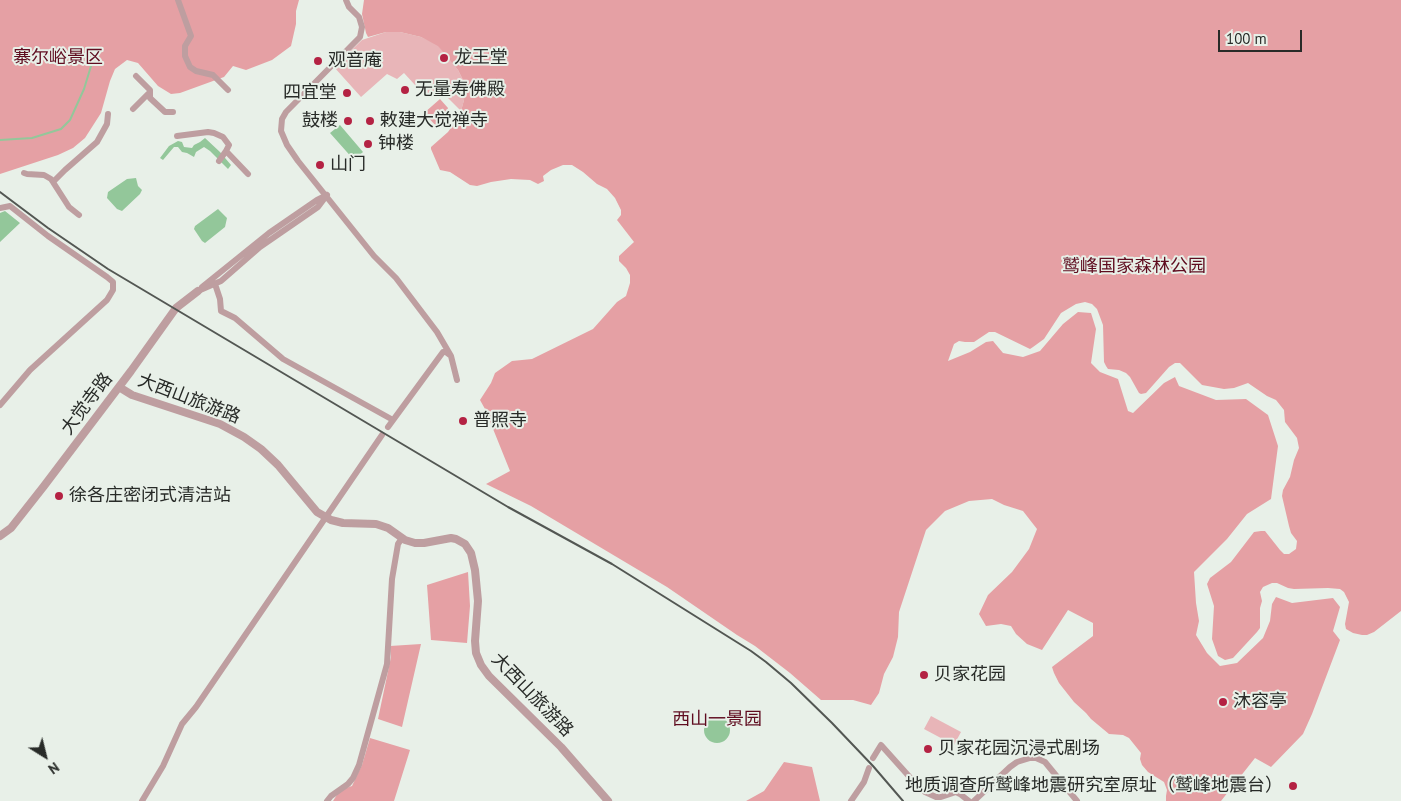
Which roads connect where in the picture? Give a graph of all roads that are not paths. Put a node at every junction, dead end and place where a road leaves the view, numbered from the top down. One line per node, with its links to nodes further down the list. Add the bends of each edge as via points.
1 (178, 0): 4 (street, via 191,36 185,46 190,67 213,75)
2 (346, 0): 15 (street, via 359,17 360,37 282,119 281,132 286,145)
3 (136, 76): 5 (street)
4 (228, 90)
5 (150, 92): 6 (street); 7 (street, via 150,98 166,112)
6 (133, 109)
7 (173, 112)
8 (108, 114): 14 (street, via 107,124 97,142)
9 (177, 136): 10 (street, via 208,132 224,136 229,145)
10 (226, 151): 11 (street); 13 (street)
11 (219, 161)
12 (24, 173): 14 (street, via 44,175)
13 (248, 174)
14 (53, 182): 17 (street, via 69,207)
15 (327, 195): 18 (street, 大觉寺路, via 318,207 268,241); 19 (street, 大觉寺路, via 269,233); 20 (street, via 374,256 396,278)
16 (0, 208): 23 (street, via 10,206 107,277 113,282 114,290 30,370)
17 (79, 215)
18 (215, 284): 19 (street, 大觉寺路); 24 (street, via 221,311 235,318 283,359)
19 (198, 291): 22 (street, 大觉寺路, via 176,308)
20 (452, 356): 21 (street); 24 (street, via 443,352)
21 (457, 380)
22 (119, 387): 27 (street, 大西山旅游路, via 132,395 237,433 270,456 313,508); 28 (street, 大觉寺路, via 28,507)
23 (0, 405)
24 (393, 420): 25 (street)
25 (388, 426)
26 (382, 435): 27 (street)
27 (326, 518): 29 (street, 大西山旅游路, via 343,523 376,524); 32 (street, via 182,724 163,766)
28 (0, 536)
29 (402, 538): 33 (street, via 392,579 387,664 362,756 353,778); 34 (street, 大西山旅游路, via 419,543 453,538 468,547 477,585 475,641 481,665 561,747)
30 (873, 758): 36 (street, via 881,745 926,792 941,797 956,792)
31 (868, 768): 35 (street, via 862,786)
32 (142, 801)
33 (327, 801)
34 (608, 801)
35 (851, 801)
36 (969, 801)
37 (974, 801): 38 (street, via 1017,762 1036,758 1045,762)
38 (1077, 801)

